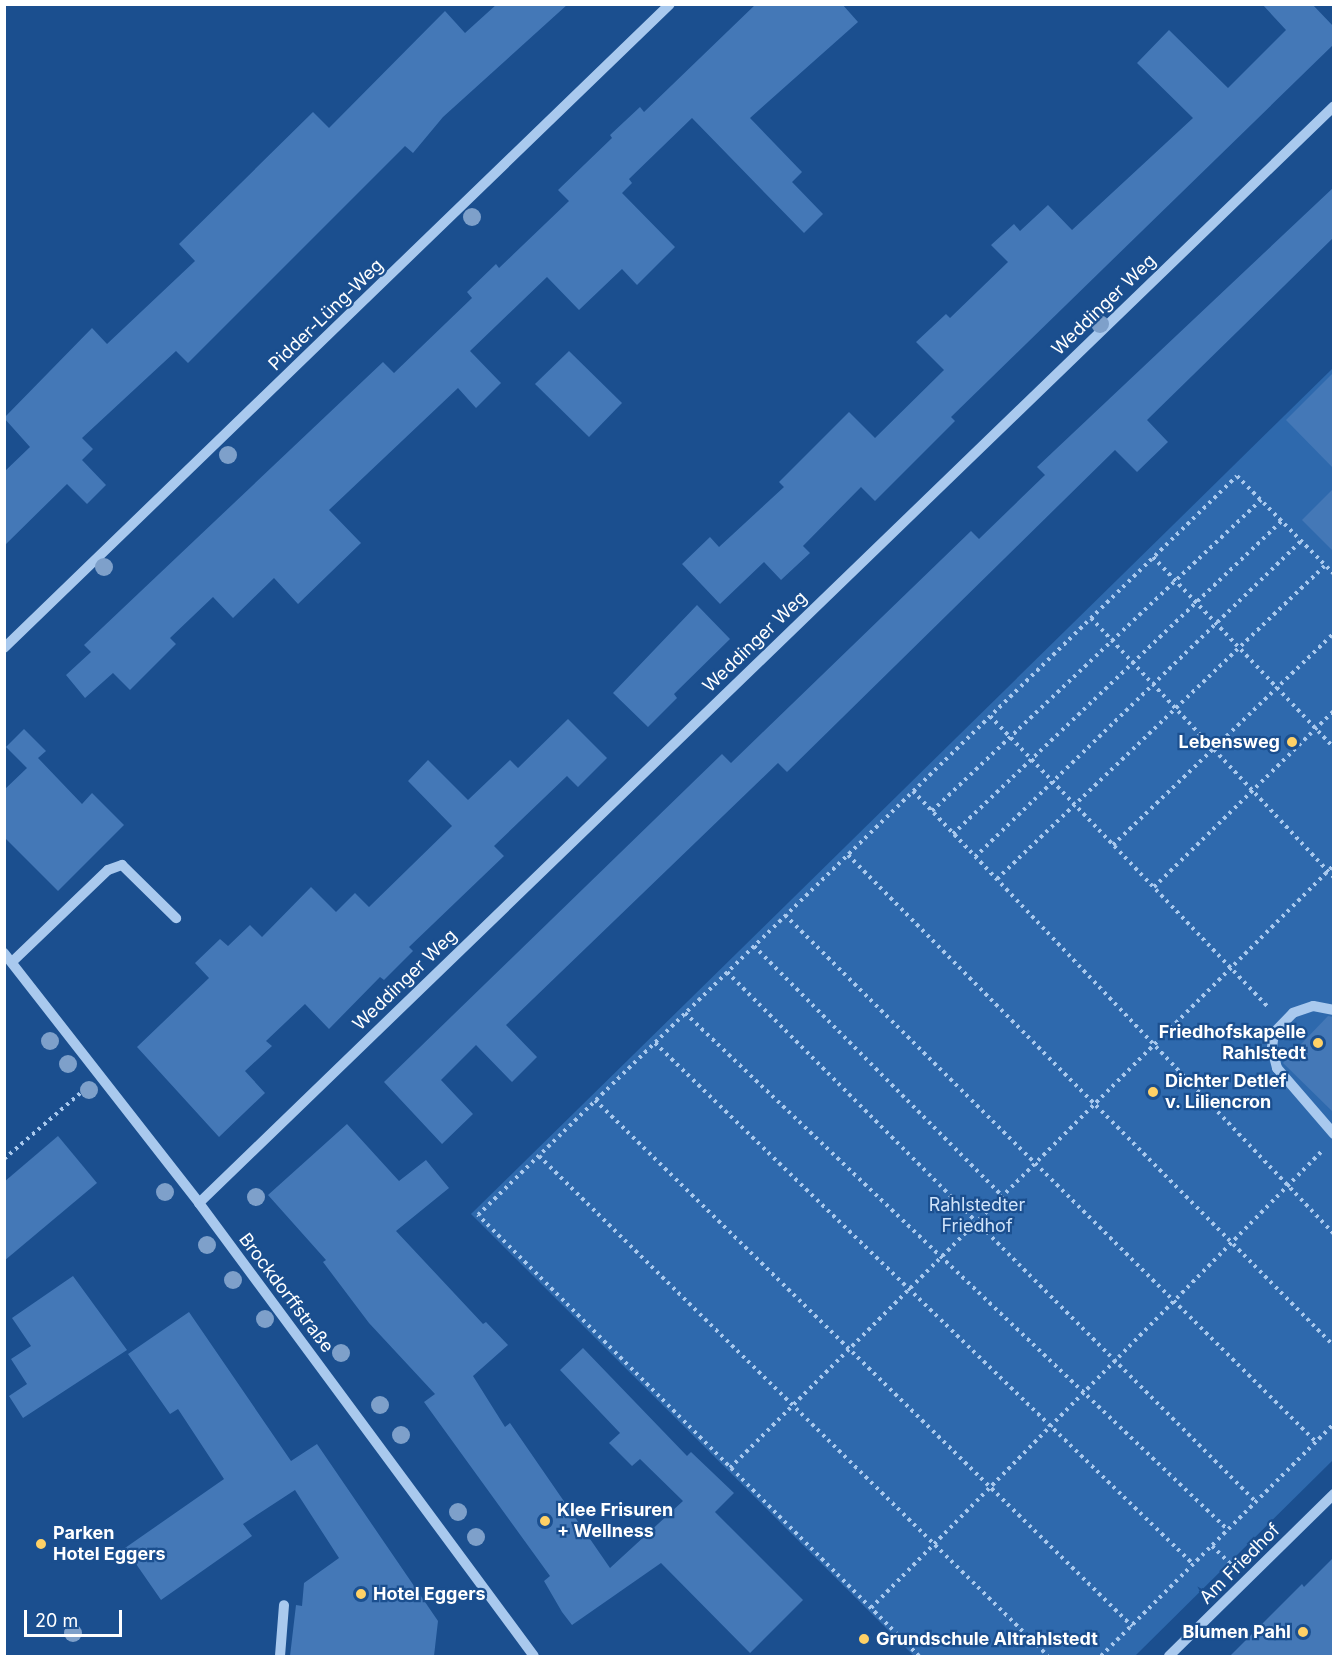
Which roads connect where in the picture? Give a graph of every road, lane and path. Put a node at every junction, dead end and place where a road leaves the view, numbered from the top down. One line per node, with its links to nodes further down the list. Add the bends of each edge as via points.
1 (670, 4): 15 (street, Pidder-Lüng-Weg)
2 (1334, 106): 63 (street, Weddinger Weg)
3 (1261, 500): 4 (path); 6 (path, via 1237,476); 9 (path)
4 (1282, 521): 5 (path); 10 (path)
5 (1301, 541): 7 (path); 12 (path)
6 (1153, 557): 9 (path); 11 (path)
7 (1325, 566): 8 (path); 16 (path)
8 (1334, 574)
9 (1175, 582): 10 (path); 14 (path)
10 (1196, 602): 12 (path); 17 (path)
11 (1091, 618): 14 (path); 22 (path)
12 (1215, 624): 16 (path); 18 (path)
13 (1334, 633): 19 (path)
14 (1113, 641): 17 (path); 24 (path)
15 (4, 648)
16 (1238, 649): 19 (path); 20 (path)
17 (1133, 662): 18 (path); 27 (path)
18 (1153, 684): 20 (path); 28 (path)
19 (1277, 688): 23 (path); 26 (path)
20 (1177, 707): 26 (path); 31 (path)
21 (1334, 711): 23 (path)
22 (990, 716): 24 (path); 30 (path)
23 (1315, 729): 25 (path); 29 (path)
24 (1011, 737): 27 (path); 32 (path)
25 (1334, 748)
26 (1213, 749): 29 (path); 34 (path)
27 (1033, 760): 28 (path); 33 (path)
28 (1053, 781): 31 (path); 36 (path)
29 (1252, 790): 38 (path); 41 (path)
30 (913, 791): 32 (path); 35 (path)
31 (1075, 805): 34 (path); 40 (path)
32 (932, 811): 33 (path)
33 (953, 834): 36 (path)
34 (1113, 845): 41 (path)
35 (848, 855): 42 (path); 55 (path)
36 (975, 857): 40 (path)
37 (1334, 865): 38 (path)
38 (1327, 871): 39 (path); 46 (path)
39 (1334, 878)
40 (997, 879): 52 (path)
41 (1154, 887): 46 (path)
42 (785, 915): 44 (path); 60 (path)
43 (176, 918): 45 (street, via 122,865 108,870)
44 (754, 946): 47 (path); 62 (path)
45 (8, 958): 53 (street, Brockdorffstraße)
46 (1230, 968): 50 (path); 52 (path)
47 (727, 972): 49 (path); 64 (path)
48 (1334, 1010): 50 (street, via 1313,1006)
49 (685, 1013): 51 (path); 67 (path)
50 (1282, 1022): 56 (street, via 1272,1048 1277,1068)
51 (654, 1043): 54 (path); 68 (path)
52 (1153, 1044): 55 (path); 61 (path)
53 (100, 1076): 59 (path); 63 (street, Brockdorffstraße)
54 (595, 1101): 58 (path); 71 (path)
55 (1094, 1104): 60 (path); 66 (path)
56 (1334, 1134)
57 (1326, 1147): 61 (path)
58 (539, 1156): 74 (path); 78 (path, via 478,1215)
59 (4, 1159)
60 (1035, 1163): 62 (path); 69 (path)
61 (1288, 1186): 65 (path); 66 (path)
62 (1002, 1196): 64 (path)
63 (199, 1203): 89 (street, Brockdorffstraße)
64 (976, 1221): 67 (path); 72 (path)
65 (1334, 1234)
66 (1232, 1243): 69 (path); 70 (path)
67 (941, 1257): 68 (path); 73 (path)
68 (909, 1289): 71 (path); 76 (path)
69 (1175, 1301): 72 (path); 77 (path)
70 (1334, 1346)
71 (849, 1349): 74 (path); 79 (path)
72 (1116, 1361): 73 (path); 81 (path)
73 (1084, 1393): 76 (path); 82 (path)
74 (792, 1405): 78 (path); 83 (path)
75 (1334, 1424): 77 (path)
76 (1051, 1426): 79 (path); 84 (path)
77 (1316, 1442): 81 (path)
78 (730, 1468): 86 (path)
79 (991, 1487): 83 (path); 87 (path)
80 (1334, 1494): 93 (street, Am Friedhof)
81 (1256, 1502): 82 (path)
82 (1228, 1530): 84 (path)
83 (934, 1544): 86 (path); 91 (path)
84 (1193, 1564): 87 (path)
85 (284, 1605): 88 (street)
86 (871, 1608): 90 (path)
87 (1132, 1626): 92 (path)
88 (280, 1656)
89 (534, 1656)
90 (919, 1656)
91 (1048, 1656)
92 (1101, 1656)
93 (1169, 1656)

